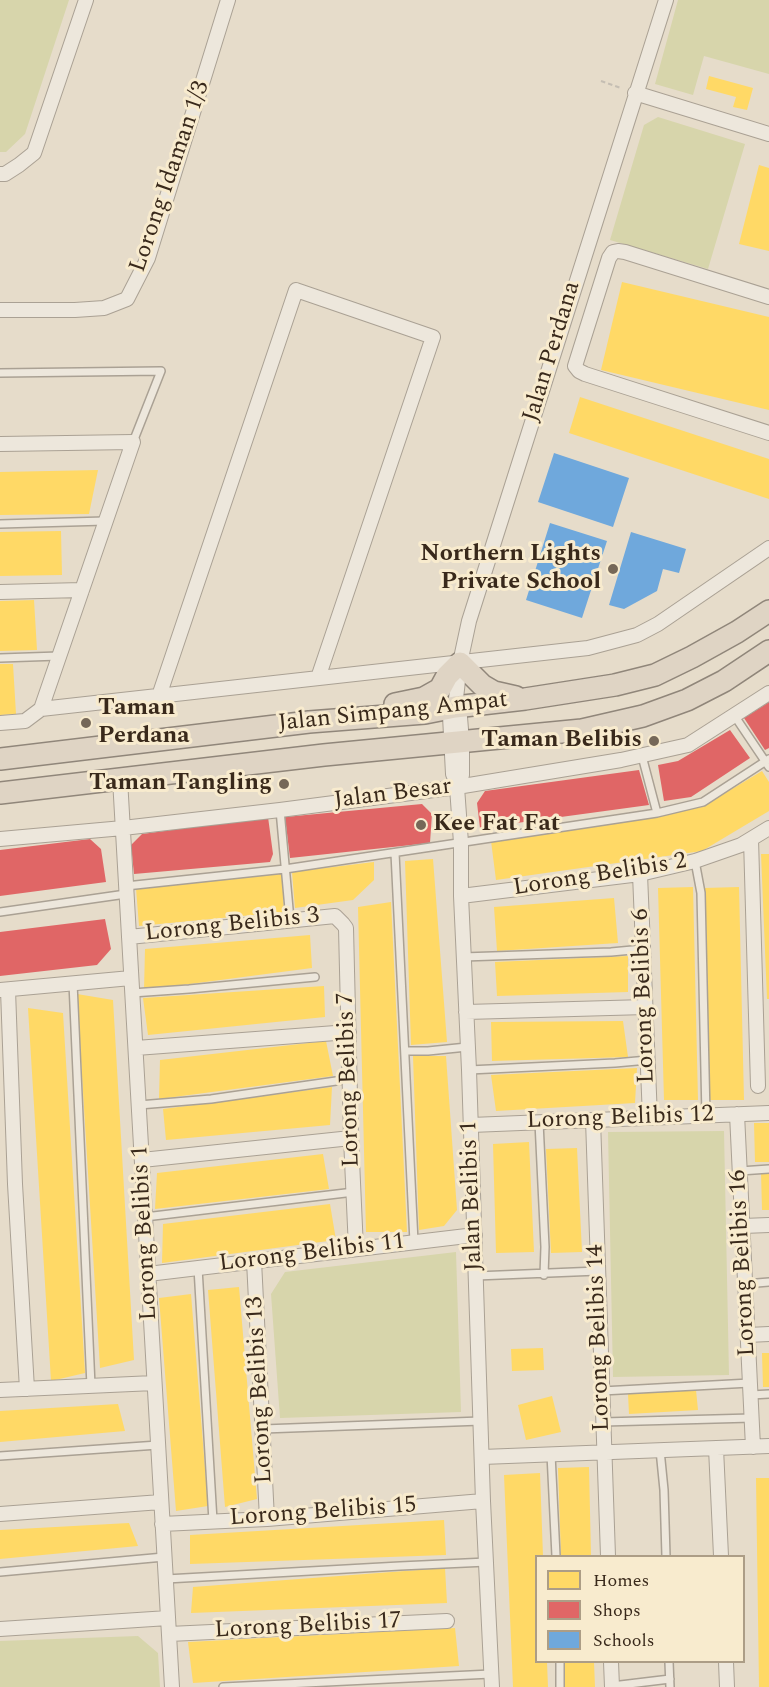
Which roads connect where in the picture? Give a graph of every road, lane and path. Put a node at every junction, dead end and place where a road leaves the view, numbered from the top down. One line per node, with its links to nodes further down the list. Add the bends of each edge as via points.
1 (86, 0): 7 (street, via 34,153)
2 (228, 0): 9 (street, Lorong Idaman 1/3, via 148,258 127,298 104,308)
3 (666, 0): 5 (street, Jalan Perdana)
4 (601, 81): 5 (path)
5 (635, 93): 6 (street); 23 (street, Jalan Perdana, via 469,621)
6 (769, 134)
7 (0, 174)
8 (769, 297): 11 (street, via 625,252 613,252 575,366 579,371)
9 (0, 310)
10 (0, 373): 12 (lane, via 161,371)
11 (769, 433)
12 (134, 442): 13 (street); 14 (street)
13 (0, 444)
14 (106, 521): 15 (lane); 17 (street)
15 (0, 524)
16 (769, 548): 23 (street, via 637,635 588,648)
17 (82, 590): 18 (street); 21 (street)
18 (0, 591)
19 (769, 611): 27 (highway, Jalan Simpang Ampat, via 655,675)
20 (769, 651): 33 (highway, Jalan Simpang Ampat, via 724,681 643,716 582,730)
21 (59, 656): 22 (lane); 29 (street)
22 (0, 658)
23 (460, 663): 24 (street); 27 (highway, via 494,692); 28 (street, Jalan Perdana); 31 (highway, via 440,689 424,698)
24 (318, 678): 26 (street); 26 (street, via 433,336 296,290)
25 (769, 693): 30 (street, Jalan Besar)
26 (159, 696): 29 (street)
27 (525, 699): 28 (highway, Jalan Simpang Ampat)
28 (455, 707): 31 (highway, Jalan Simpang Ampat); 33 (street, Jalan Belibis 1, via 460,717)
29 (41, 709): 32 (street, via 25,721)
30 (734, 715): 34 (street, Jalan Besar, via 688,745); 36 (lane)
31 (309, 722): 35 (highway, Jalan Simpang Ampat)
32 (0, 723)
33 (456, 742): 37 (highway, Jalan Simpang Ampat); 38 (street, Jalan Belibis 1, via 462,775)
34 (642, 756): 38 (street, Jalan Besar); 41 (lane)
35 (0, 759)
36 (768, 763): 41 (lane, via 703,802)
37 (120, 779): 39 (highway, Jalan Simpang Ampat); 42 (street, Lorong Belibis 1)
38 (457, 787): 40 (street, Jalan Besar); 46 (street, Jalan Belibis 1)
39 (0, 793)
40 (280, 810): 42 (street, Jalan Besar); 49 (lane)
41 (657, 813): 46 (lane)
42 (123, 828): 44 (street, Jalan Besar); 51 (street, Lorong Belibis 1)
43 (769, 828): 45 (street, Lorong Belibis 2)
44 (0, 839)
45 (751, 839): 48 (street, Lorong Belibis 2); 73 (street)
46 (461, 843): 47 (lane); 52 (street, Jalan Belibis 1)
47 (395, 853): 49 (lane); 69 (lane)
48 (695, 861): 50 (street, Lorong Belibis 2); 77 (lane, via 700,893)
49 (285, 869): 51 (lane); 55 (lane)
50 (640, 874): 52 (street, Lorong Belibis 2); 57 (street, Lorong Belibis 6)
51 (126, 890): 53 (lane); 56 (street, Lorong Belibis 1)
52 (460, 896): 58 (street, Jalan Belibis 1)
53 (0, 912)
54 (335, 916): 55 (street, Lorong Belibis 3); 66 (street, Lorong Belibis 7, via 346,928)
55 (290, 920): 56 (street, Lorong Belibis 3)
56 (129, 937): 60 (street, Lorong Belibis 1)
57 (643, 949): 58 (lane); 64 (street, Lorong Belibis 6)
58 (463, 957): 65 (street, Jalan Belibis 1)
59 (315, 976): 63 (lane)
60 (131, 978): 61 (street); 63 (street, Lorong Belibis 1)
61 (73, 983): 62 (street); 104 (lane)
62 (4, 990): 105 (street)
63 (132, 993): 68 (street, Lorong Belibis 1)
64 (646, 1007): 65 (street); 70 (street, Lorong Belibis 6)
65 (466, 1012): 67 (street, Jalan Belibis 1)
66 (349, 1032): 68 (street); 72 (street, Lorong Belibis 7)
67 (467, 1047): 69 (lane); 71 (street, Jalan Belibis 1)
68 (135, 1048): 74 (street, Lorong Belibis 1)
69 (405, 1051): 91 (lane)
70 (648, 1060): 71 (lane); 78 (street, Lorong Belibis 6)
71 (470, 1070): 81 (street, Jalan Belibis 1)
72 (351, 1079): 74 (lane); 82 (street, Lorong Belibis 7)
73 (758, 1086)
74 (139, 1105): 83 (street, Lorong Belibis 1)
75 (769, 1113): 76 (street, Lorong Belibis 12)
76 (738, 1114): 77 (street, Lorong Belibis 12); 85 (street, Lorong Belibis 16)
77 (706, 1116): 78 (street, Lorong Belibis 12)
78 (651, 1118): 79 (street, Lorong Belibis 12)
79 (593, 1120): 80 (street, Lorong Belibis 12); 95 (street, Lorong Belibis 14)
80 (539, 1122): 81 (street, Lorong Belibis 12); 97 (lane)
81 (471, 1125): 90 (street, Jalan Belibis 1)
82 (351, 1138): 83 (street); 86 (street, Lorong Belibis 7)
83 (142, 1160): 87 (street, Lorong Belibis 1)
84 (769, 1168): 85 (lane)
85 (740, 1171): 89 (street, Lorong Belibis 16)
86 (354, 1192): 87 (lane); 92 (street, Lorong Belibis 7)
87 (145, 1217): 96 (street, Lorong Belibis 1)
88 (769, 1225): 89 (street)
89 (742, 1226): 100 (street, Lorong Belibis 16)
90 (476, 1235): 91 (street, Lorong Belibis 11); 98 (street, Jalan Belibis 1)
91 (414, 1242): 92 (street, Lorong Belibis 11)
92 (356, 1249): 93 (street, Lorong Belibis 11)
93 (254, 1261): 94 (street, Lorong Belibis 11); 113 (street, Lorong Belibis 13)
94 (198, 1268): 96 (street, Lorong Belibis 11); 127 (lane)
95 (598, 1271): 97 (lane); 108 (street, Lorong Belibis 14)
96 (148, 1274): 103 (street, Lorong Belibis 1)
97 (544, 1275): 98 (lane)
98 (476, 1276): 111 (street, Jalan Belibis 1)
99 (769, 1282): 100 (lane)
100 (745, 1284): 102 (street, Lorong Belibis 16)
101 (769, 1334): 102 (street)
102 (748, 1335): 106 (street, Lorong Belibis 16)
103 (154, 1383): 104 (street); 114 (street, Lorong Belibis 1)
104 (91, 1386): 105 (street)
105 (27, 1389): 107 (street)
106 (750, 1389): 108 (lane); 109 (lane); 110 (street, Lorong Belibis 16)
107 (0, 1390)
108 (602, 1391): 112 (street, Lorong Belibis 14)
109 (769, 1394)
110 (752, 1418): 112 (lane); 116 (street, Lorong Belibis 16)
111 (481, 1421): 113 (lane); 122 (street, Jalan Belibis 1)
112 (603, 1422): 119 (street, Lorong Belibis 14)
113 (263, 1429): 126 (street, Lorong Belibis 13)
114 (158, 1445): 121 (lane); 124 (street, Lorong Belibis 1)
115 (769, 1446): 116 (street)
116 (753, 1447): 117 (street)
117 (716, 1448): 118 (street); 132 (street)
118 (660, 1450): 119 (street); 131 (lane)
119 (604, 1452): 120 (street); 130 (street, Lorong Belibis 14)
120 (551, 1454): 122 (street); 129 (lane)
121 (0, 1456)
122 (482, 1457): 123 (street, Jalan Belibis 1)
123 (483, 1501): 126 (street, Lorong Belibis 15); 134 (street, Jalan Belibis 1)
124 (161, 1502): 125 (street); 128 (street, Lorong Belibis 1)
125 (0, 1514)
126 (267, 1519): 127 (street, Lorong Belibis 15)
127 (213, 1521): 128 (street, Lorong Belibis 15)
128 (162, 1524): 133 (street, Lorong Belibis 1)
129 (556, 1555)
130 (608, 1555)
131 (666, 1555)
132 (721, 1555)
133 (164, 1557): 135 (lane); 136 (street, Lorong Belibis 1)
134 (487, 1562): 136 (lane); 145 (street, Jalan Belibis 1)
135 (0, 1572)
136 (166, 1579): 137 (street, Lorong Belibis 1)
137 (168, 1618): 139 (street); 140 (street, Lorong Belibis 1)
138 (447, 1621): 140 (street, Lorong Belibis 17)
139 (0, 1629)
140 (169, 1634): 147 (street, Lorong Belibis 1)
141 (560, 1663): 149 (lane)
142 (611, 1663): 150 (street)
143 (669, 1663): 146 (lane)
144 (726, 1663): 151 (street)
145 (491, 1680): 148 (lane)
146 (670, 1683): 150 (lane)
147 (172, 1687)
148 (223, 1687)
149 (560, 1687)
150 (612, 1687)
151 (727, 1687)

